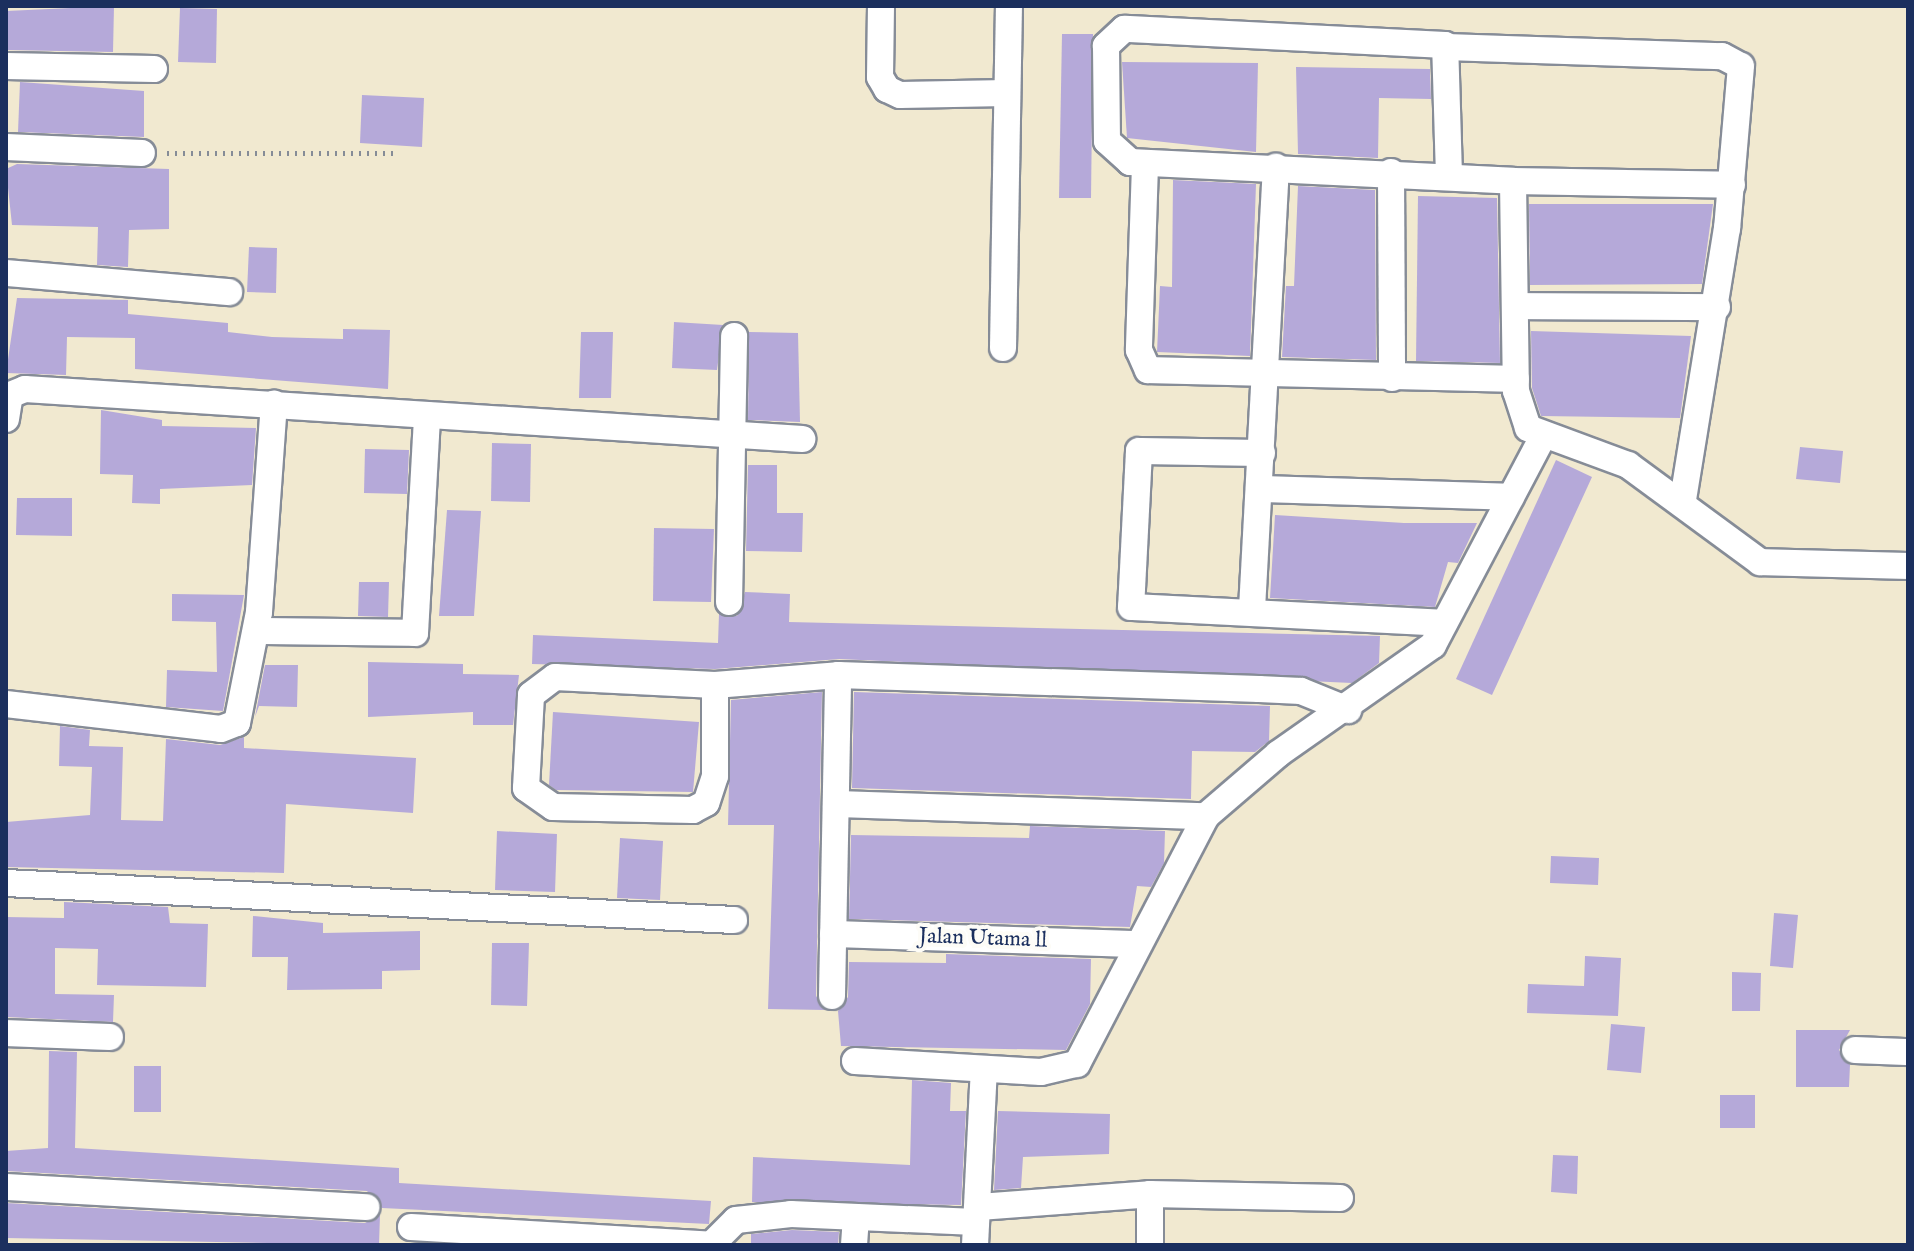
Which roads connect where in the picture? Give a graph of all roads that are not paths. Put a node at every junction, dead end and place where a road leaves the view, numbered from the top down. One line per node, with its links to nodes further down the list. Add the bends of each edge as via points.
1 (881, 6): 6 (street, via 880,77 887,89 900,95)
2 (1009, 6): 6 (street)
3 (1446, 47): 9 (street, via 1119,30 1106,46 1107,141 1119,157); 12 (street); 14 (street, via 1731,58 1741,66)
4 (6, 66): 5 (street)
5 (154, 69)
6 (1007, 93): 20 (street)
7 (6, 147): 8 (street)
8 (142, 153)
9 (1145, 165): 10 (street); 21 (street, via 1144,367 1188,376)
10 (1276, 167): 11 (street); 21 (street)
11 (1391, 172): 12 (street); 22 (street)
12 (1449, 176): 13 (street)
13 (1513, 181): 14 (street); 17 (street)
14 (1732, 185): 18 (street)
15 (6, 273): 16 (street)
16 (229, 292)
17 (1515, 306): 18 (street); 23 (street)
18 (1717, 307): 33 (street)
19 (734, 336): 27 (street)
20 (1003, 348)
21 (1267, 377): 22 (street); 30 (street)
22 (1392, 378): 23 (street)
23 (1516, 379): 28 (street, via 1520,412)
24 (274, 404): 25 (street); 26 (street, via 25,389 10,395); 38 (street)
25 (427, 415): 27 (street); 38 (street, via 415,633)
26 (6, 419)
27 (732, 436): 29 (street); 35 (street)
28 (1542, 438): 32 (street); 33 (street, via 1628,465)
29 (802, 439)
30 (1262, 453): 31 (street); 36 (street, via 1146,449 1137,458 1131,607)
31 (1260, 489): 32 (street); 36 (street)
32 (1511, 497): 37 (street)
33 (1683, 500): 34 (street, via 1760,562)
34 (1908, 566)
35 (729, 602)
36 (1252, 609): 37 (street)
37 (1444, 623): 42 (street, via 1404,671)
38 (256, 631): 41 (street, via 241,717 232,727)
39 (838, 675): 40 (street); 42 (street, via 1301,691); 43 (street)
40 (715, 685): 40 (street, via 715,776 706,803 693,810 553,807 526,788 531,695 541,681)
41 (6, 704)
42 (1348, 710): 44 (street, via 1278,754)
43 (836, 804): 44 (street); 47 (street)
44 (1206, 816): 48 (street)
45 (6, 883): 46 (street)
46 (734, 920)
47 (833, 934): 48 (street, Jalan Utama ll); 49 (street)
48 (1134, 944): 55 (street, via 1077,1064 1041,1072)
49 (832, 996)
50 (6, 1033): 51 (street)
51 (110, 1037)
52 (1855, 1050): 53 (street)
53 (1908, 1052)
54 (855, 1061): 55 (street)
55 (984, 1070): 61 (street)
56 (6, 1187): 59 (street)
57 (1150, 1194): 58 (street); 61 (street); 65 (street)
58 (1340, 1198)
59 (366, 1207)
60 (856, 1217): 61 (street); 63 (street, via 736,1220 711,1245); 64 (street)
61 (977, 1225)
62 (411, 1227): 63 (street)
63 (590, 1243)
64 (854, 1245)
65 (1150, 1245)

